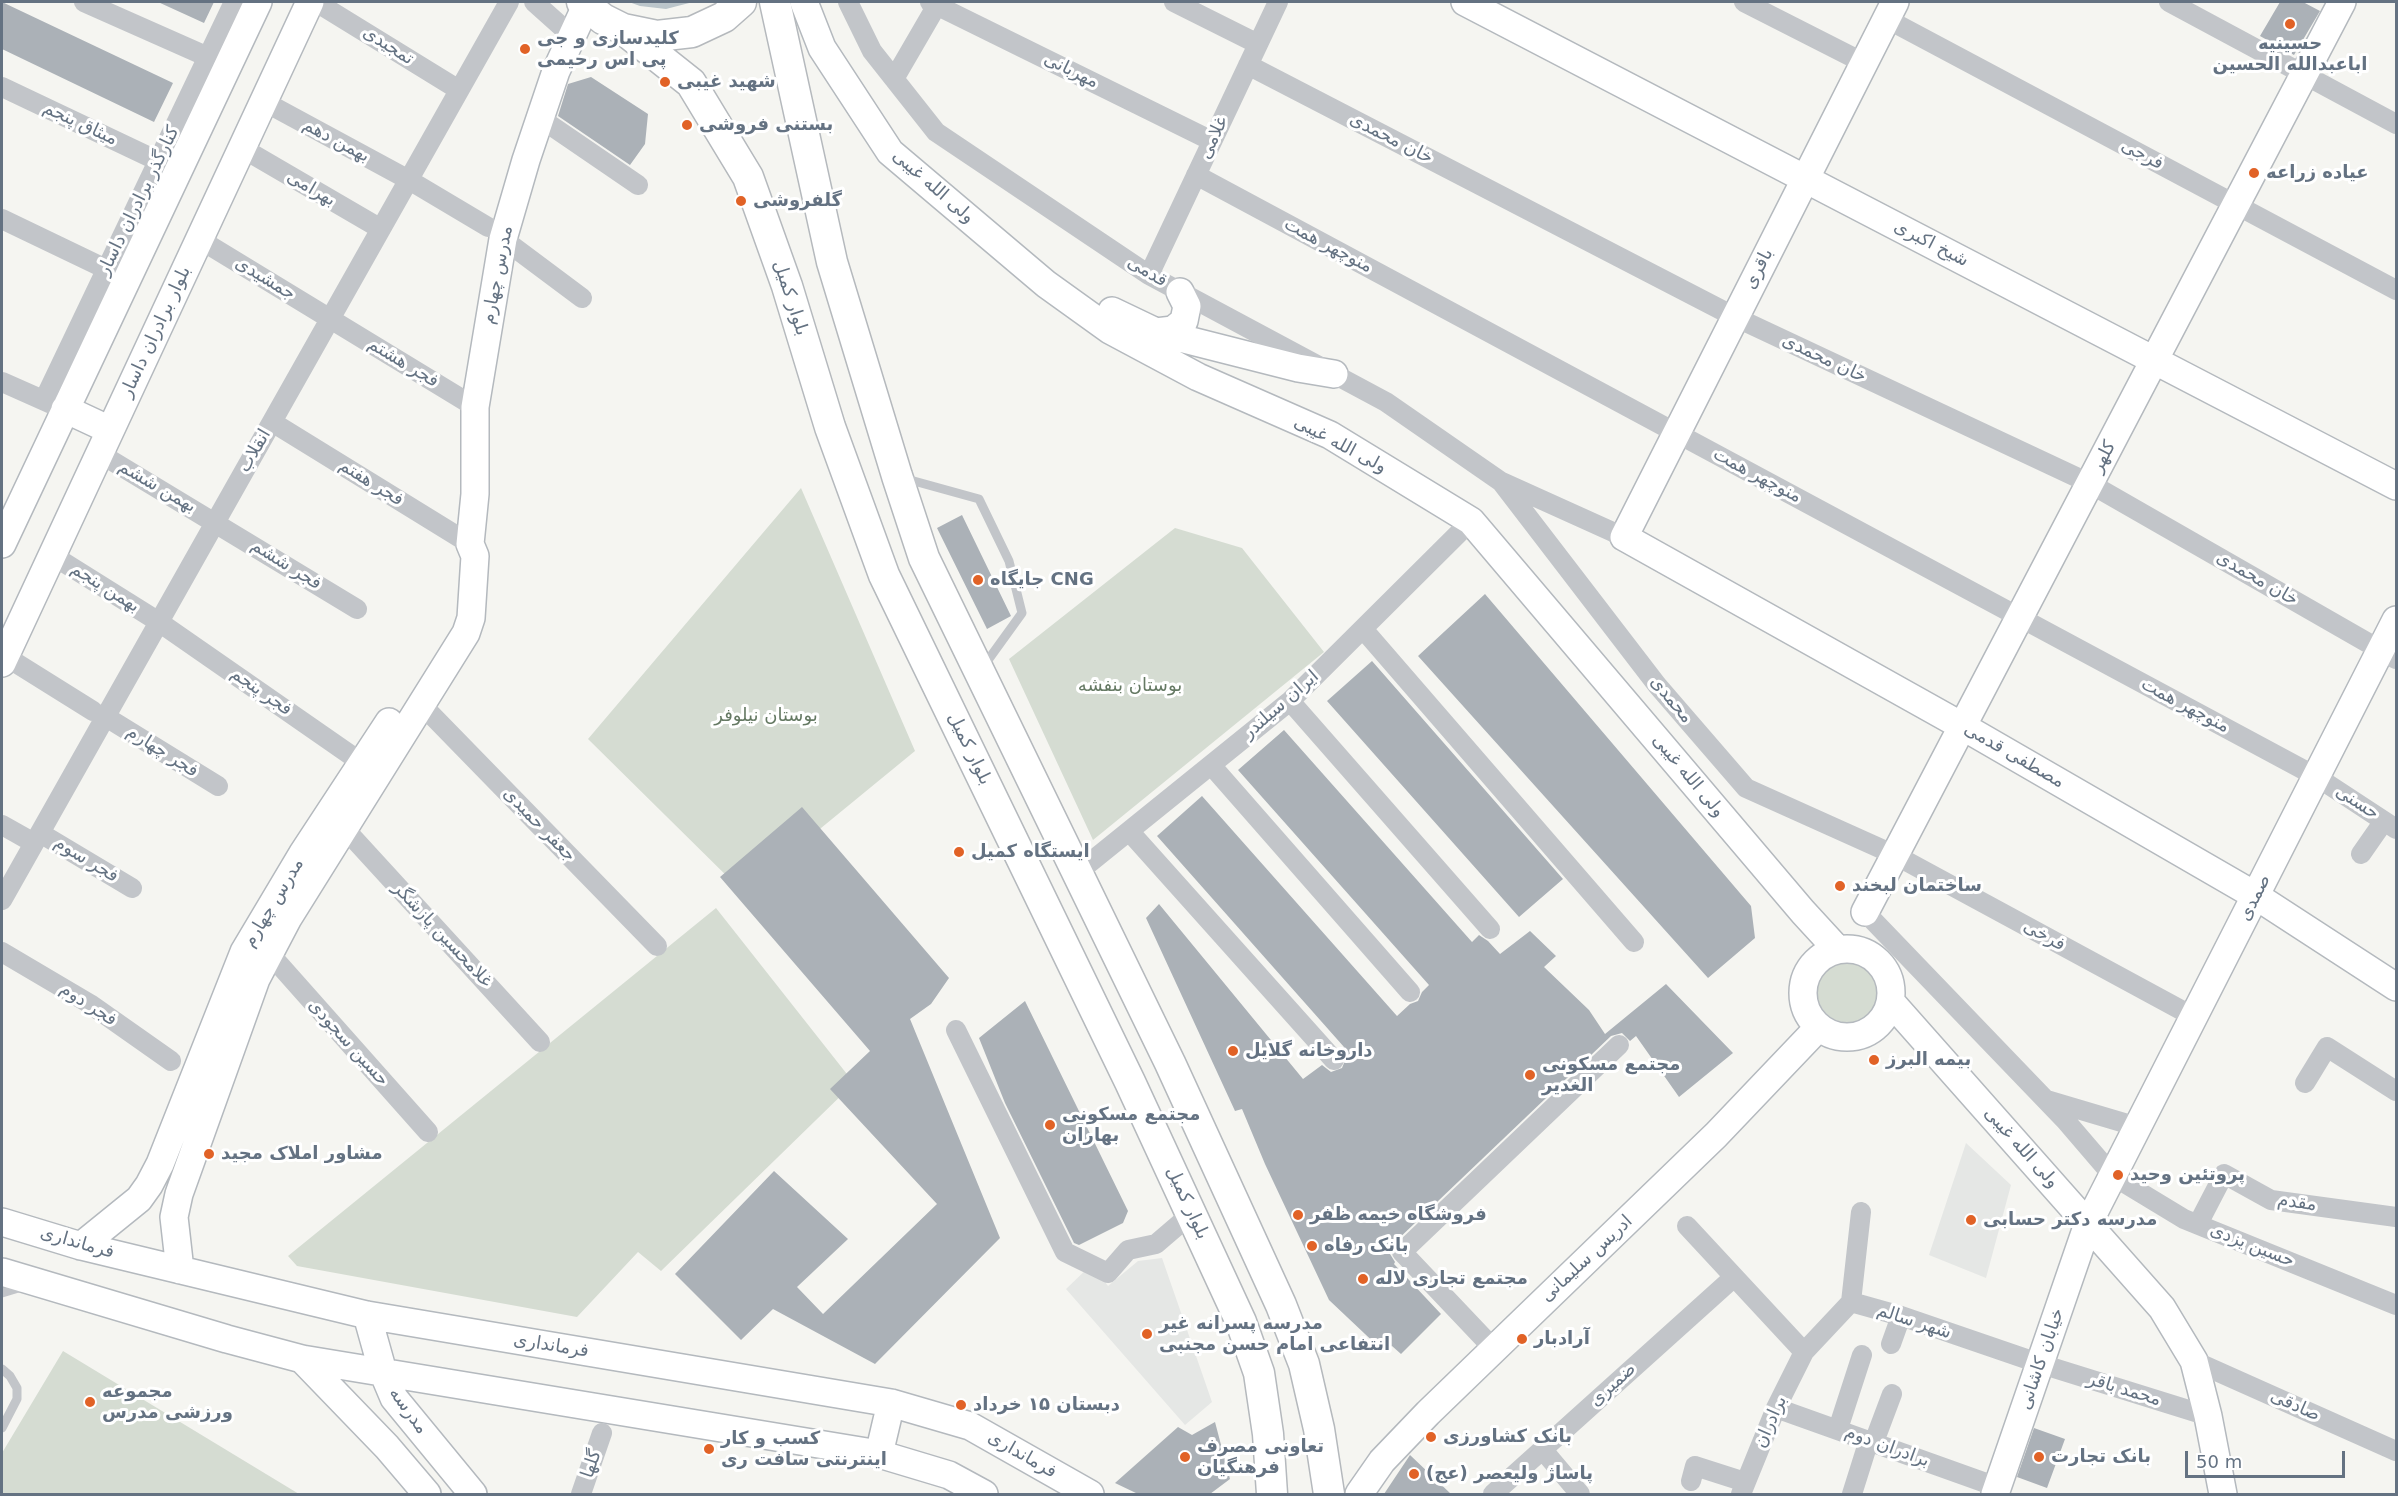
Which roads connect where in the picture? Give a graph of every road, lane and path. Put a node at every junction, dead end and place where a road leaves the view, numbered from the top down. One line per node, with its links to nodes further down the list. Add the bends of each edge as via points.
1 (84, 2): 24 (street)
2 (234, 2): 24 (street, کنارگذر برادران داسار)
3 (258, 2): 58 (street)
4 (310, 2): 31 (street, بلوار برادران داسار)
5 (316, 2): 30 (street, تمجیدی)
6 (509, 2): 30 (street, انقلاب)
7 (534, 2): 22 (street)
8 (741, 2): 21 (main road, via 724,17 692,32 657,36)
9 (775, 2): 63 (main road, via 832,262)
10 (804, 2): 47 (street, ولی الله غیبی, via 822,48 890,152)
11 (848, 2): 28 (street, قدمی, via 872,51)
12 (1174, 2): 23 (street)
13 (1278, 2): 23 (street, غلامی)
14 (1465, 2): 38 (street, شیخ اکبری)
15 (1744, 2): 25 (street)
16 (2169, 2): 27 (street)
17 (2342, 2): 27 (street, کلهر)
18 (934, 3): 28 (street); 34 (street, مهربانی)
19 (584, 4): 21 (main road, via 603,20); 22 (street, مدرس چهارم)
20 (1891, 10): 25 (street, باقری); 41 (street, فرجی)
21 (623, 29): 125 (main road, بلوار کمیل, via 691,83 748,177 787,286 830,427 884,575)
22 (572, 36): 32 (street, مدرس چهارم)
23 (1258, 44): 26 (street, غلامی)
24 (208, 57): 36 (street, کنارگذر برادران داسار)
25 (1864, 63): 38 (street, باقری)
26 (1248, 65): 34 (street, غلامی); 52 (street, خان محمدی)
27 (2304, 74): 33 (street); 41 (street, کلهر)
28 (894, 79): 48 (street, قدمی, via 936,132)
29 (2, 87): 36 (street, میثاق پنجم)
30 (459, 90): 39 (street, انقلاب)
31 (263, 101): 35 (street, بلوار برادران داسار); 39 (street, بهمن دهم)
32 (540, 117): 40 (street); 44 (street, مدرس چهارم)
33 (2397, 124)
34 (1212, 141): 37 (street, غلامی)
35 (242, 148): 43 (street, بهرامی); 45 (street, بلوار برادران داسار)
36 (158, 160): 46 (street, کنارگذر برادران داسار)
37 (1196, 175): 48 (street, غلامی); 61 (street, منوچهر همت)
38 (1805, 178): 52 (street, باقری); 55 (street, شیخ اکبری)
39 (409, 180): 43 (street, انقلاب); 44 (street)
40 (638, 185)
41 (2236, 205): 49 (street, فرجی); 55 (street, کلهر)
42 (2, 219): 46 (street)
43 (381, 229): 53 (street, انقلاب)
44 (495, 233): 51 (street); 59 (street, مدرس چهارم)
45 (199, 239): 53 (street, جمشیدی); 62 (street, بلوار برادران داسار)
46 (106, 269): 58 (street, کنارگذر برادران داسار)
47 (1029, 270): 54 (street, via 1057,280); 69 (street, ولی الله غیبی, via 1110,330 1198,377 1330,435)
48 (1149, 275): 50 (street, قدمی)
49 (2397, 290)
50 (1180, 292): 54 (street, via 1187,306 1184,321 1173,330); 56 (street, قدمی)
51 (582, 298)
52 (1735, 318): 61 (street, باقری); 65 (street, خان محمدی)
53 (330, 319): 59 (street, فجر هشتم); 60 (street, انقلاب)
54 (1156, 332): 56 (street)
55 (2154, 360): 65 (street, کلهر); 66 (street, شیخ اکبری)
56 (1334, 374): 64 (street, قدمی, via 1386,402)
57 (2, 382): 58 (street)
58 (54, 405): 62 (street); 67 (street)
59 (475, 406): 72 (street, مدرس چهارم)
60 (272, 422): 68 (street, انقلاب); 72 (street, فجر هفتم)
61 (1676, 433): 70 (street, باقری); 75 (street, منوچهر همت)
62 (105, 441): 68 (street, بهمن ششم); 73 (street, بلوار برادران داسار)
63 (897, 476): 81 (main road, via 924,558); 81 (lane, via 980,499 1008,561 1022,613)
64 (1500, 481): 70 (street); 96 (street, محمدی, via 1657,685 1746,788)
65 (2089, 483): 75 (street, کلهر); 79 (street, خان محمدی)
66 (2397, 486)
67 (9, 509): 71 (street)
68 (214, 521): 74 (street, فجر ششم); 77 (street, انقلاب)
69 (1471, 521): 78 (street, ایران سیلندر); 105 (street, ولی الله غیبی)
70 (1624, 537): 85 (street, مصطفی قدمی)
71 (2, 544)
72 (472, 550): 83 (street, مدرس چهارم, via 471,618 466,633); 86 (street, مدرس چهارم, via 457,605 439,646)
73 (52, 555): 77 (street, بهمن پنجم); 80 (street, بلوار برادران داسار)
74 (357, 609)
75 (2020, 617): 85 (street, کلهر); 88 (street, منوچهر همت)
76 (2397, 620): 79 (street, صمدی)
77 (159, 621): 84 (street, انقلاب); 86 (street, فجر پنجم)
78 (1363, 629): 82 (street, ایران سیلندر); 103 (street)
79 (2389, 655): 88 (street, صمدی)
80 (3, 659): 84 (street, فجر چهارم)
81 (980, 672): 97 (main road)
82 (1290, 701): 87 (street, ایران سیلندر); 102 (street)
83 (422, 704): 92 (street, مدرس چهارم); 104 (street, جعفر حمیدی)
84 (99, 714): 89 (street, فجر چهارم); 94 (street, انقلاب)
85 (1962, 726): 96 (street, کلهر); 99 (street, مصطفی قدمی)
86 (362, 763): 131 (street, مدرس چهارم, via 244,952 149,1185 139,1199)
87 (1211, 765): 93 (street, ایران سیلندر); 109 (street)
88 (2317, 777): 91 (street, حسنی); 99 (street, صمدی)
89 (218, 786)
90 (2, 825): 94 (street, فجر سوم)
91 (2390, 825): 95 (street)
92 (344, 828): 107 (street, مدرس چهارم); 114 (street, غلامحسین پازشگر)
93 (1130, 831): 97 (street, ایران سیلندر); 116 (street)
94 (37, 838): 98 (street, فجر سوم); 100 (street, انقلاب)
95 (2361, 854)
96 (1895, 855): 101 (street, کلهر); 111 (street, فرخی)
97 (1077, 873): 162 (main road, via 1281,1305 1304,1364)
98 (132, 888)
99 (2256, 896): 108 (street, مصطفی قدمی); 111 (street, صمدی)
100 (2, 900)
101 (1865, 912): 120 (street, حسین یزدی)
102 (1490, 929)
103 (1635, 942)
104 (657, 946)
105 (1837, 949): 110 (street, via 1866,952 1879,961 1888,973); 112 (street, via 1813,963 1806,976 1803,989 1807,1010)
106 (2, 952): 117 (street, فجر دوم, via 90,1004)
107 (269, 953): 122 (street, حسین سجودی); 132 (street, مدرس چهارم, via 256,979 179,1194 174,1217)
108 (2397, 987)
109 (1410, 992)
110 (1891, 1002): 112 (street, via 1875,1028 1862,1035 1832,1035); 128 (street, ولی الله غیبی)
111 (2194, 1017): 121 (street, صمدی)
112 (1819, 1027): 142 (street, ادریس سلیمانی, via 1716,1135)
113 (956, 1030): 125 (street, via 1065,1252 1108,1273 1128,1250 1156,1245)
114 (540, 1042)
115 (1619, 1045): 142 (street, via 1402,1252)
116 (1334, 1060)
117 (171, 1061)
118 (2305, 1083): 119 (street, via 2327,1047)
119 (2397, 1091)
120 (2044, 1099): 121 (street); 123 (street, حسین یزدی)
121 (2138, 1127): 123 (street, صمدی)
122 (428, 1132)
123 (2113, 1176): 128 (street, خیابان کاشانی); 129 (street, حسین یزدی)
124 (1861, 1212): 137 (street)
125 (1191, 1214): 163 (main road, بلوار کمیل, via 1241,1322 1259,1373 1268,1434)
126 (2397, 1217): 129 (street, مقدم, via 2271,1200 2224,1174)
127 (2, 1222): 131 (street, فرمانداری)
128 (2088, 1224): 146 (street, ولی الله غیبی, via 2162,1308); 147 (street, خیابان کاشانی)
129 (2198, 1224): 138 (street, حسین یزدی)
130 (1687, 1226): 134 (street)
131 (81, 1246): 132 (street, فرمانداری)
132 (180, 1270): 139 (street, فرمانداری)
133 (2, 1272): 135 (street)
134 (1733, 1278): 143 (street); 158 (street, ضمیری)
135 (36, 1283): 136 (lane); 145 (street)
136 (2, 1293)
137 (1851, 1302): 140 (street, شهر سالم); 143 (street)
138 (2397, 1305)
139 (367, 1315): 149 (street, مدرسه); 151 (street, فرمانداری)
140 (1901, 1316): 141 (street); 147 (street, شهر سالم)
141 (1891, 1344)
142 (1493, 1348): 171 (street, ادریس سلیمانی, via 1382,1461)
143 (1804, 1352): 152 (street, برادران)
144 (1862, 1355): 155 (street)
145 (302, 1359): 149 (street); 166 (street, مدرسه)
146 (2194, 1361): 153 (street, ولی الله غیبی); 159 (street, صادقی)
147 (2041, 1364): 153 (street, محمد باقر); 165 (street, خیابان کاشانی)
148 (2, 1369): 154 (lane, via 17,1388 17,1399)
149 (383, 1372): 160 (street); 167 (street, مدرسه, via 394,1398)
150 (1892, 1394): 157 (street)
151 (891, 1403): 160 (street); 170 (street, فرمانداری, via 970,1426)
152 (1776, 1408): 155 (street, برادران دوم); 164 (street, برادران)
153 (2208, 1416): 175 (street, ولی الله غیبی)
154 (2, 1428)
155 (1838, 1429): 157 (street, برادران دوم)
156 (602, 1433): 168 (street, گلها)
157 (1872, 1441): 165 (street, برادران دوم); 174 (street)
158 (1542, 1449): 172 (street, ضمیری); 173 (street)
159 (2397, 1451)
160 (879, 1454): 169 (street, via 949,1474)
161 (1691, 1482): 164 (street, via 1695,1466)
162 (1325, 1485)
163 (1267, 1486)
164 (1745, 1491)
165 (1996, 1491)
166 (428, 1494)
167 (473, 1494)
168 (581, 1494)
169 (984, 1494)
170 (1089, 1494)
171 (1359, 1494)
172 (1493, 1494)
173 (1580, 1494)
174 (1852, 1494)
175 (2223, 1494)

